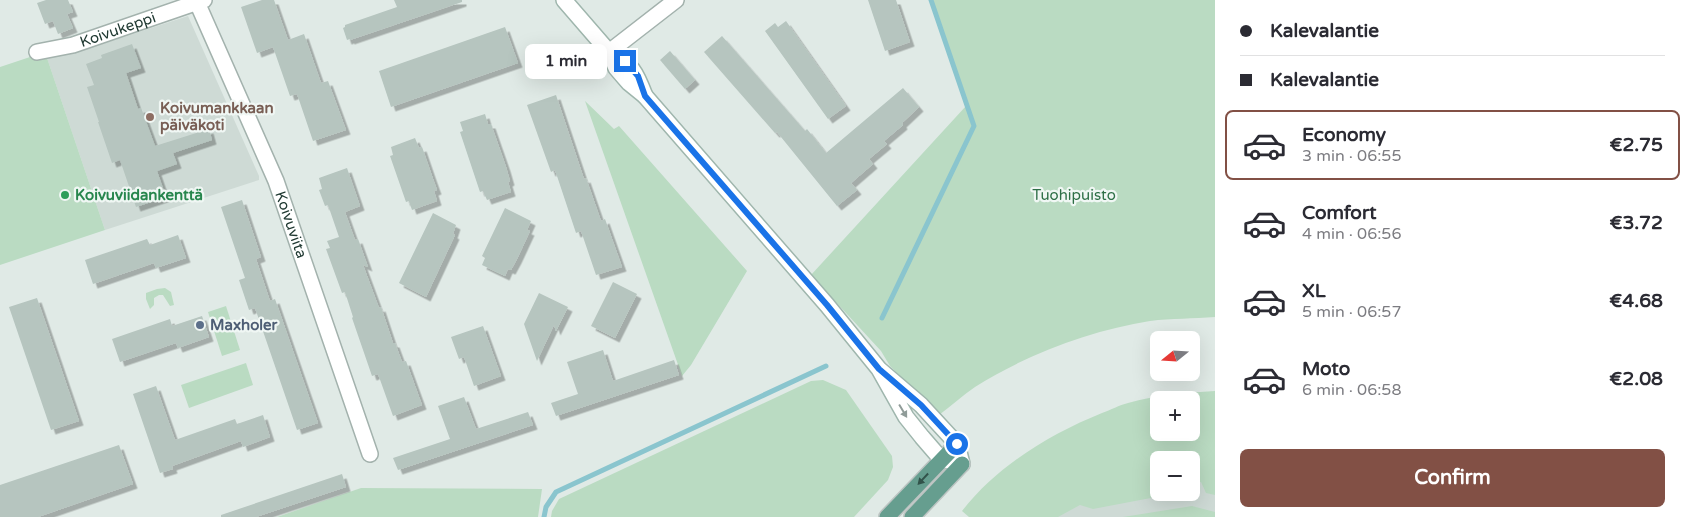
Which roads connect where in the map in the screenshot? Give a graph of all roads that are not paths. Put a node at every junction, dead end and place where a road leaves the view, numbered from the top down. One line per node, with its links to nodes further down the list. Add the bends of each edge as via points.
1 (564, 0): 5 (main road)
2 (676, 0): 5 (main road)
3 (199, 1): 4 (main road, Koivukeppi, via 73,45); 8 (main road, Koivuviita, via 276,181)
4 (37, 52)
5 (609, 52): 6 (main road, via 628,83 645,96)
6 (879, 369): 7 (main road, via 921,405); 9 (main road, one-way to 9, via 906,417)
7 (957, 444): 9 (main road); 10 (main road)
8 (370, 454)
9 (941, 459): 10 (main road); 11 (main road, one-way to 11)
10 (962, 464): 12 (main road)
11 (886, 517)
12 (912, 517)

